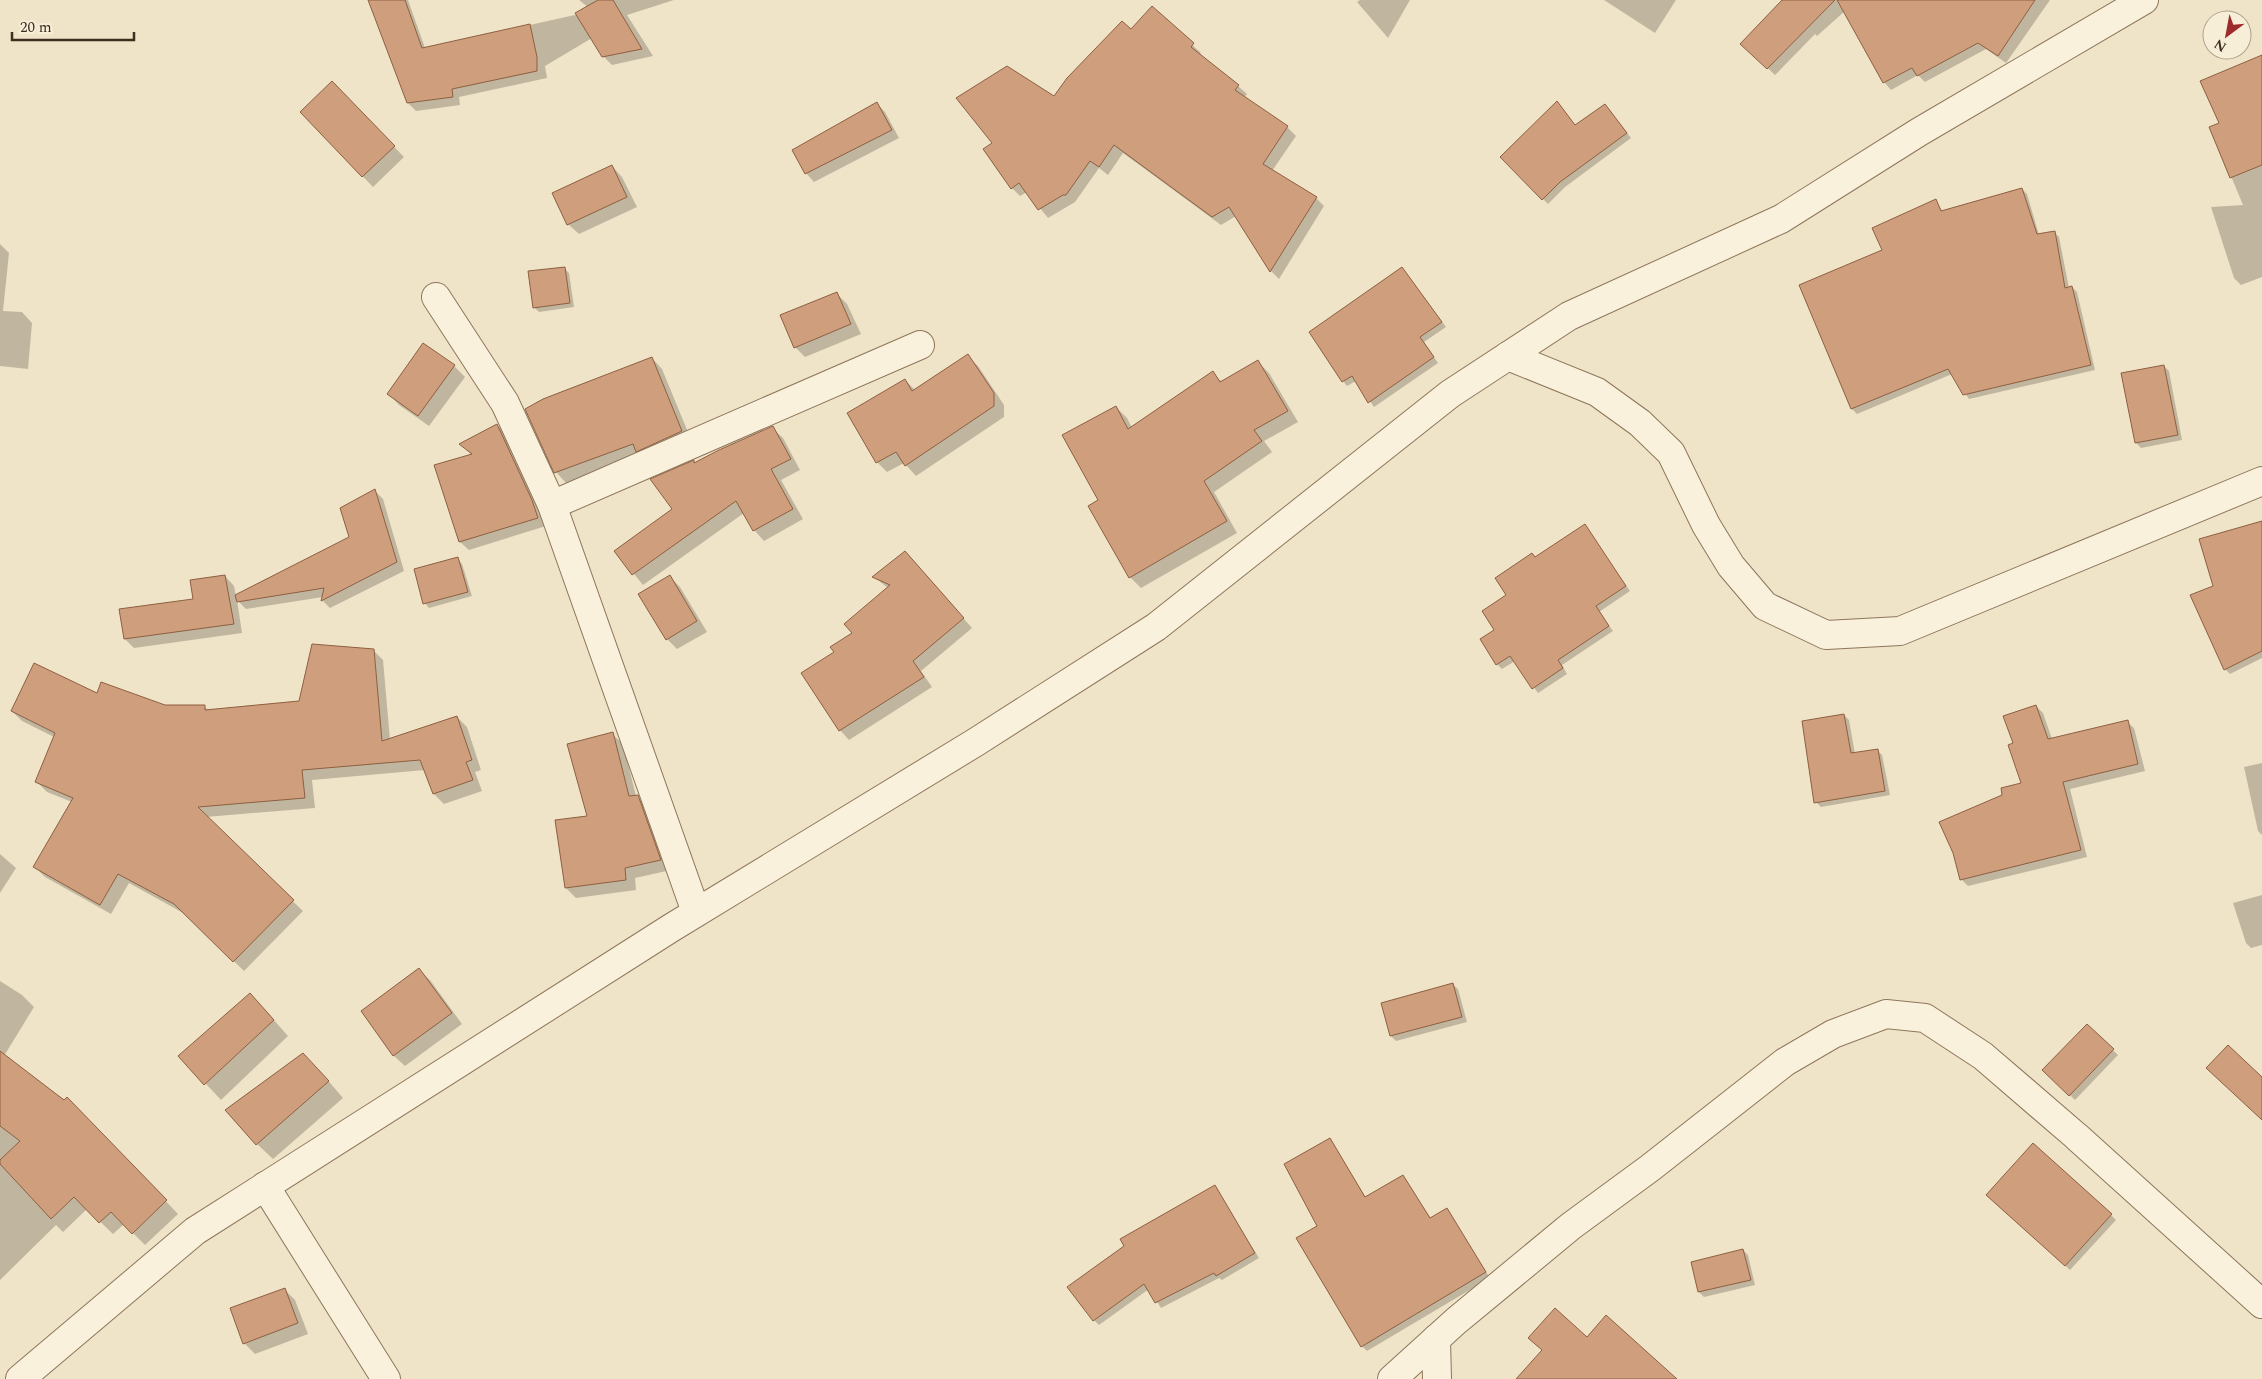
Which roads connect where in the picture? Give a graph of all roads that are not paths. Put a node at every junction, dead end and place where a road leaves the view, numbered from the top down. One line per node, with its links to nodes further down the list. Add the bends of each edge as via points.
1 (2144, 0): 4 (street, via 1919,132 1781,219 1569,316)
2 (436, 297): 6 (street, via 505,403)
3 (920, 345): 6 (street)
4 (1508, 356): 5 (street, via 1597,392 1640,424 1671,453 1731,566 1765,606 1826,635 1900,631); 7 (street, via 1450,394 1156,627 976,742)
5 (2262, 481)
6 (552, 505): 7 (street)
7 (696, 912): 8 (street)
8 (265, 1186): 11 (street, via 195,1231); 12 (street)
9 (2262, 1304): 10 (street, via 1983,1056 1925,1018 1886,1014 1833,1034 1786,1062 1571,1226)
10 (1436, 1339): 13 (street); 14 (street)
11 (20, 1379)
12 (386, 1379)
13 (1392, 1379)
14 (1437, 1379)

